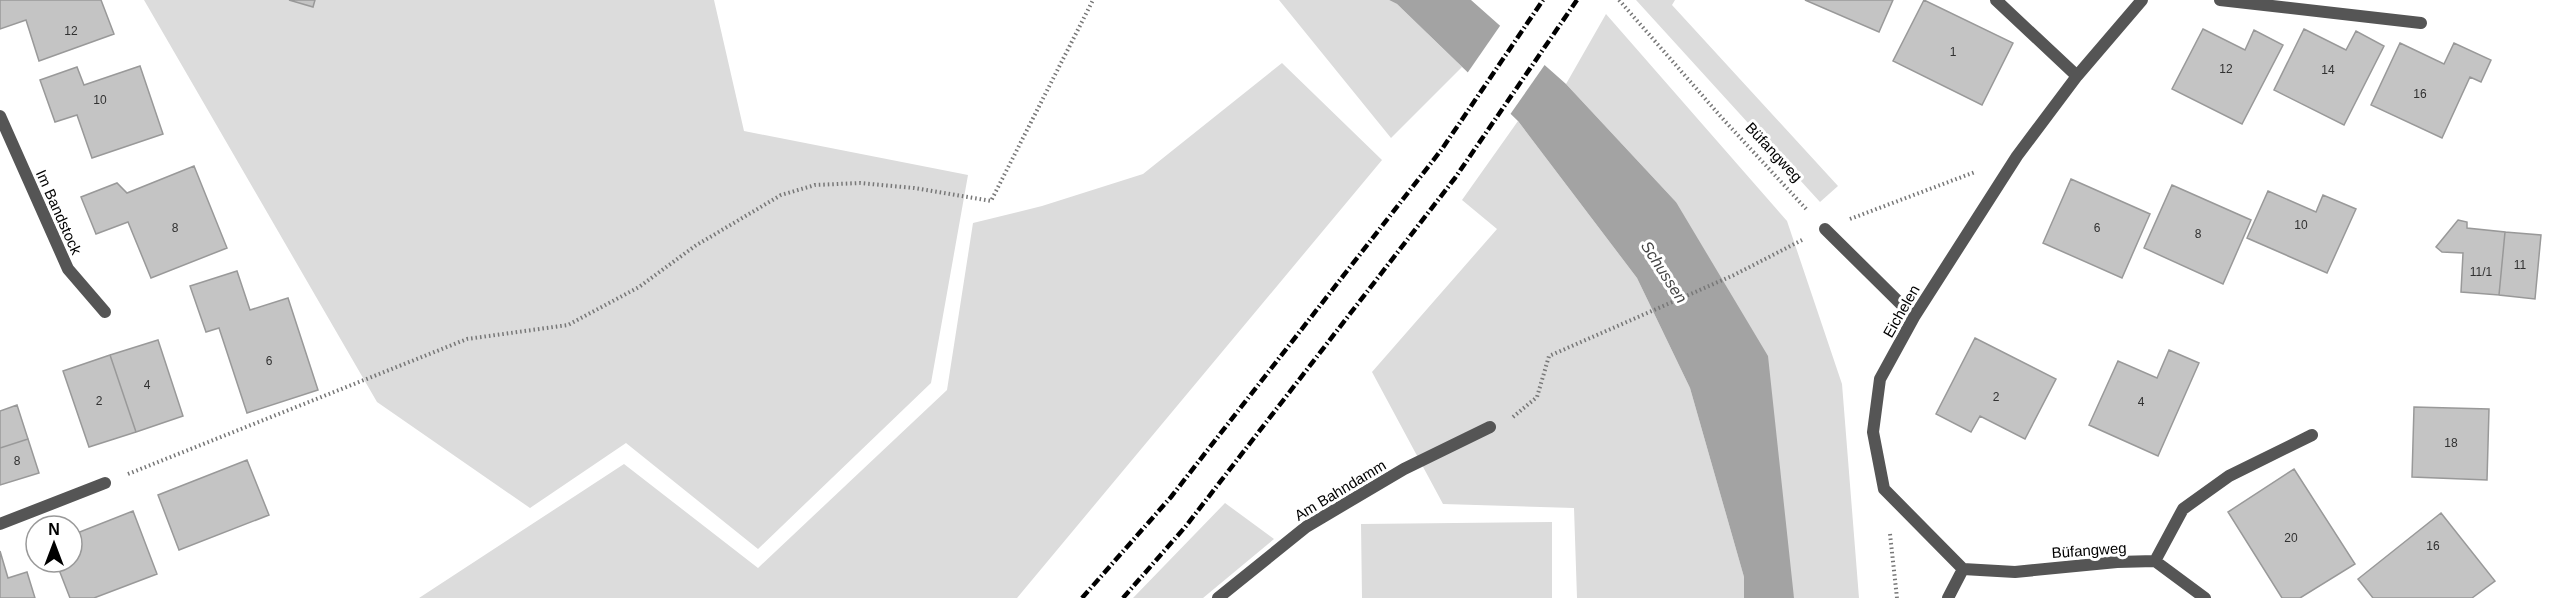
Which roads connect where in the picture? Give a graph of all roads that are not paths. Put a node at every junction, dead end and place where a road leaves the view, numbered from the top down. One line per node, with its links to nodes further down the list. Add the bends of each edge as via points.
1 (1996, 0): 5 (street)
2 (2142, 0): 5 (street, Eichelen)
3 (2220, 0): 4 (street)
4 (2421, 23)
5 (2077, 76): 9 (street, Eichelen, via 2017,156)
6 (0, 116): 8 (street, Im Bandstock, via 68,269)
7 (1825, 229): 9 (street)
8 (105, 312)
9 (1914, 317): 15 (street, Eichelen, via 1880,379 1874,432 1884,489)
10 (1490, 427): 16 (street, Am Bahndamm, via 1404,469 1306,527)
11 (2312, 435): 14 (street, via 2229,476 2183,509)
12 (105, 483): 13 (street)
13 (0, 524)
14 (2155, 561): 15 (street, Büfangweg, via 2015,572); 18 (street)
15 (1963, 569): 17 (street)
16 (1218, 598)
17 (1948, 598)
18 (2205, 598)

